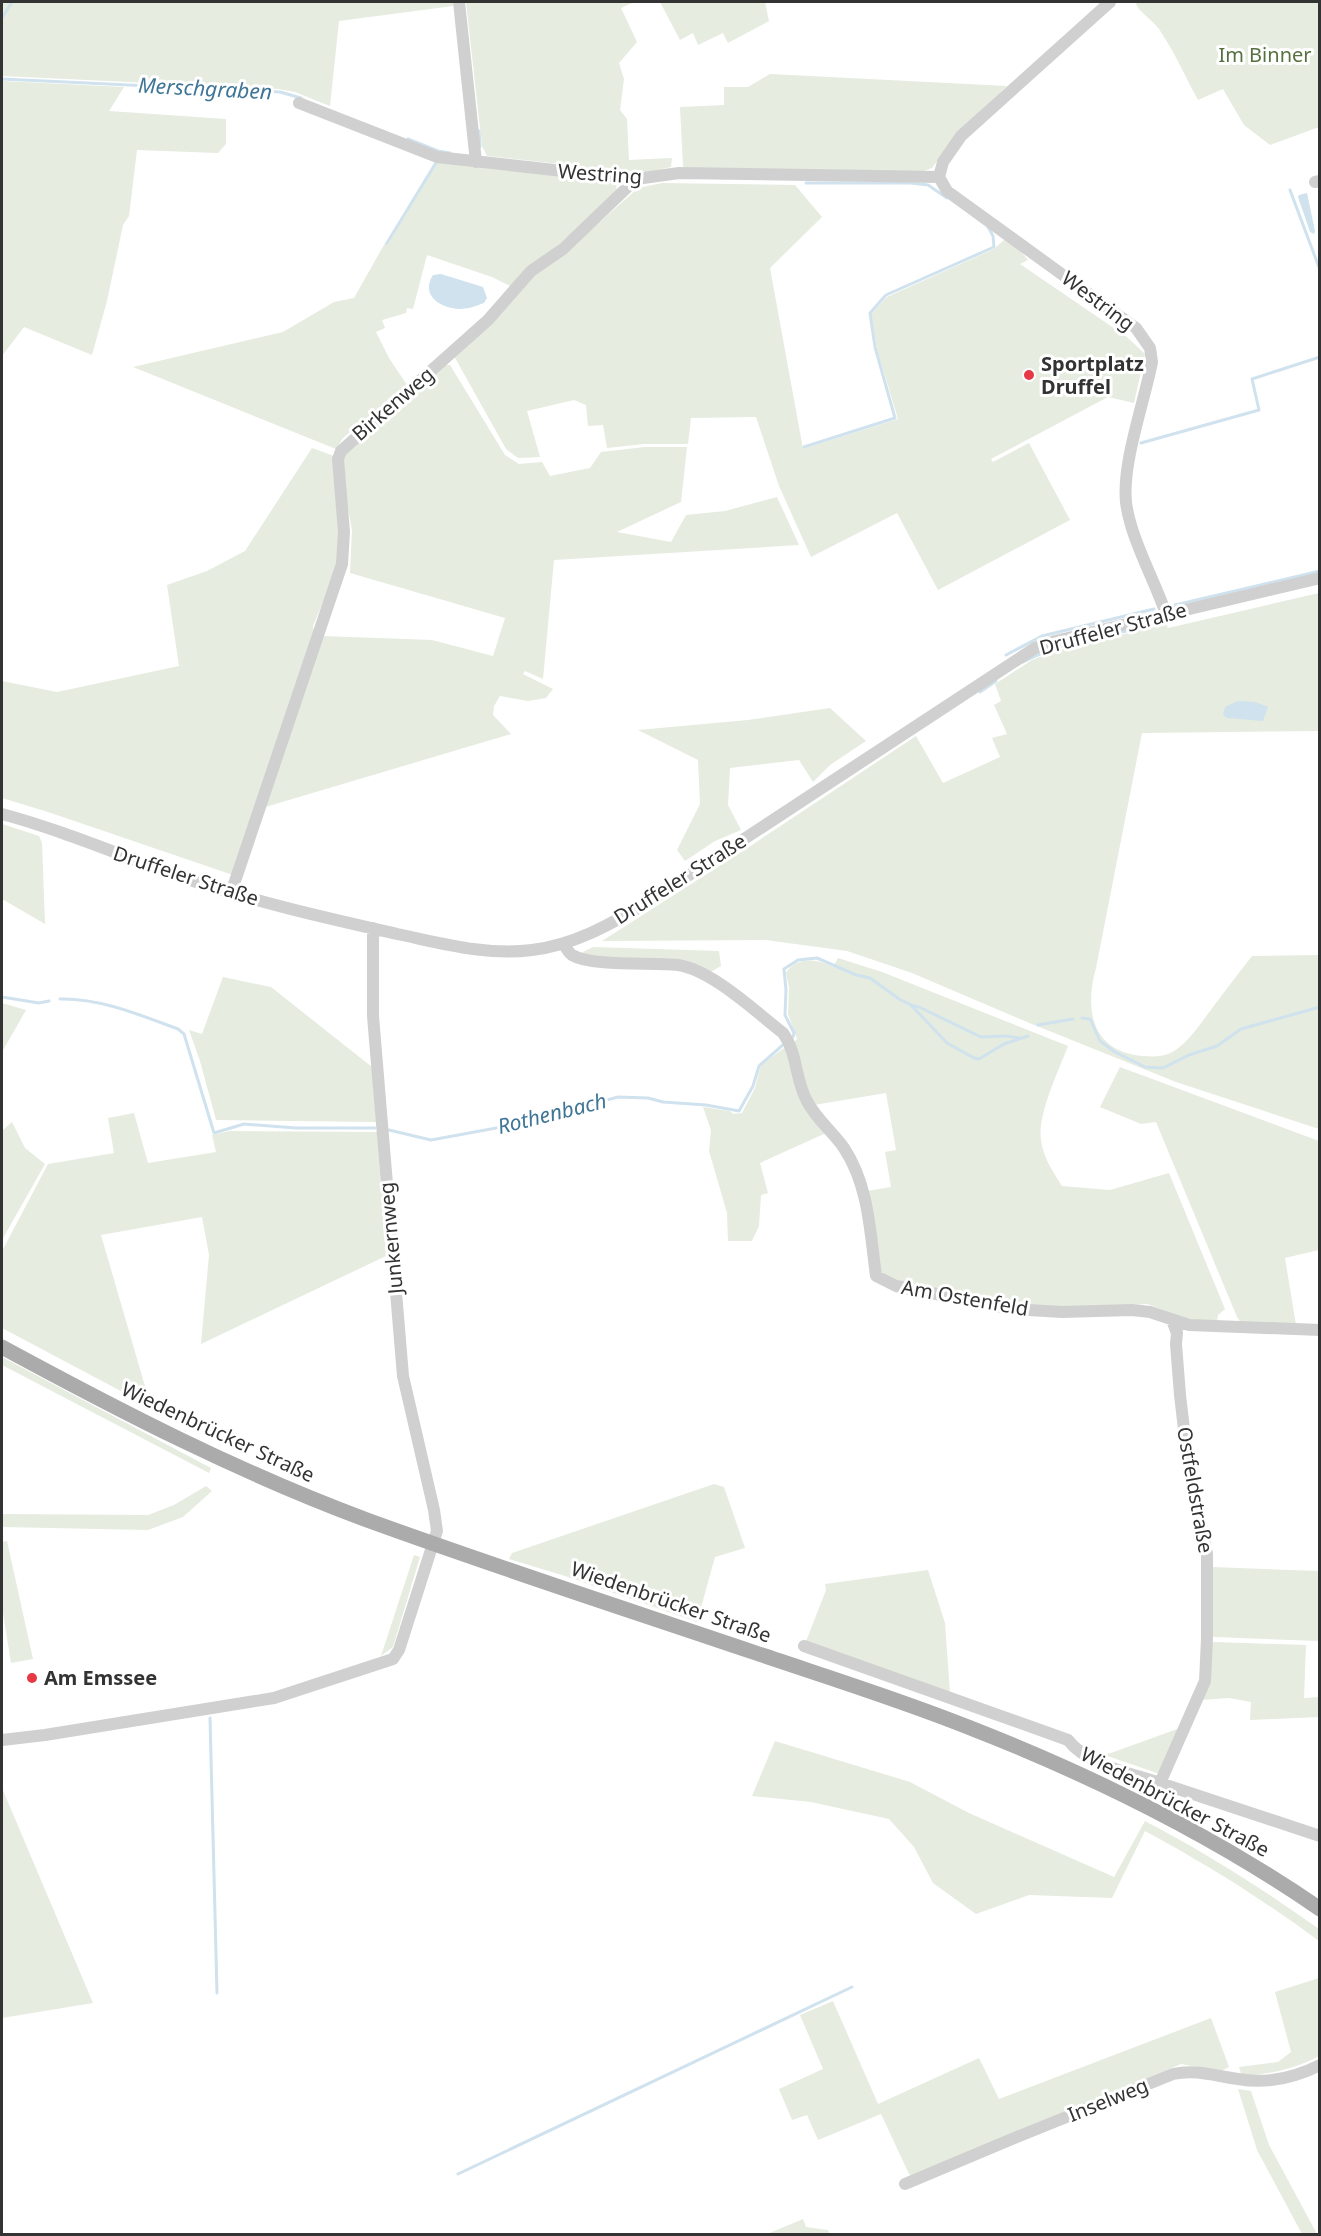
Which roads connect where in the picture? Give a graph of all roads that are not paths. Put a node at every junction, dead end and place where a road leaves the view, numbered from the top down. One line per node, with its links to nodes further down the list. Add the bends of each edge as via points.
1 (459, 2): 4 (street)
2 (1110, 2): 5 (street, via 961,136 943,162)
3 (299, 103): 4 (street, Westring, via 437,157)
4 (476, 162): 6 (street, Westring)
5 (939, 177): 7 (street, Westring, via 678,173); 10 (street, Westring, via 947,191 1136,328 1150,348 1152,362 1127,474 1126,495 1130,522)
6 (618, 178): 7 (street, Westring); 8 (street)
7 (636, 179): 8 (street, Birkenweg)
8 (624, 192): 12 (street, Birkenweg, via 570,243 531,271 488,320 341,451 338,459 344,532 342,564)
9 (1320, 578): 10 (street, Druffeler Straße)
10 (1166, 614): 14 (street, Druffeler Straße, via 1035,648 645,904)
11 (2, 814): 12 (street, Druffeler Straße)
12 (231, 893): 13 (street, Druffeler Straße)
13 (373, 928): 14 (street, Druffeler Straße, via 489,951); 20 (street, Junkernweg, via 373,1016 403,1376 434,1510 437,1531)
14 (564, 944): 15 (street, Am Ostenfeld, via 572,955 581,958 677,965 700,972 783,1033 791,1043 806,1101 857,1170 876,1276 896,1286 1011,1309 1132,1310)
15 (1172, 1320): 16 (street, Am Ostenfeld); 18 (street)
16 (1189, 1324): 17 (street); 18 (street)
17 (1320, 1330)
18 (1177, 1333): 23 (street, Ostfeldstraße, via 1188,1463 1207,1554 1207,1639 1205,1681)
19 (2, 1347): 20 (main road, Wiedenbrücker Straße, via 223,1459 344,1511)
20 (433, 1543): 22 (street, via 393,1659 274,1698); 25 (main road, Wiedenbrücker Straße, via 921,1709 1012,1744 1146,1806)
21 (804, 1646): 23 (street, via 1068,1740 1089,1758)
22 (2, 1740)
23 (1160, 1783): 24 (street)
24 (1320, 1836)
25 (1320, 1909)
26 (1320, 2066): 27 (street, Inselweg, via 1262,2081 1195,2072 1173,2074)
27 (905, 2184)

